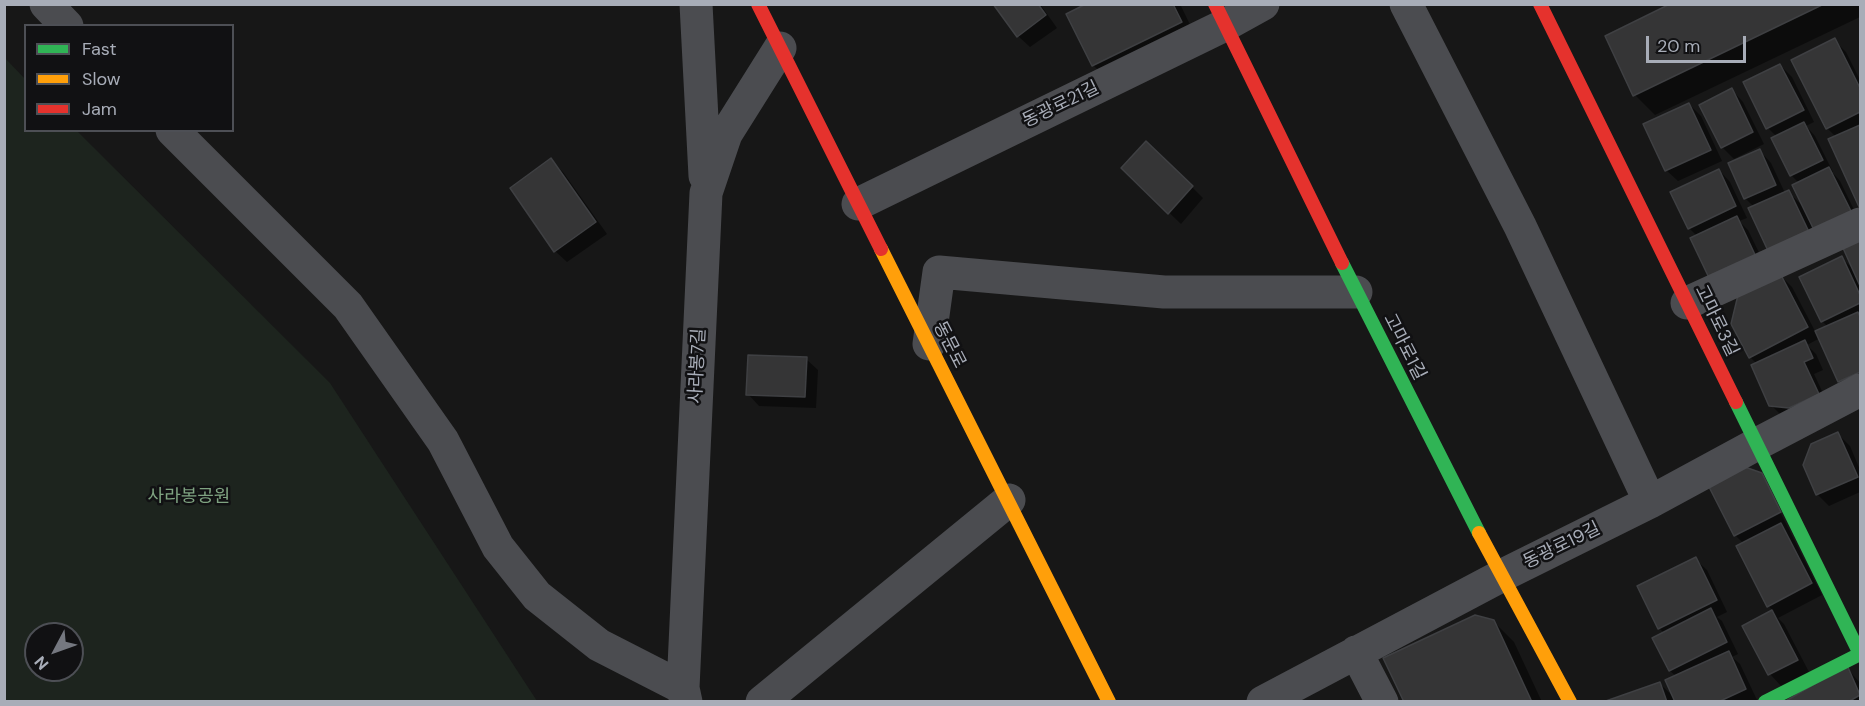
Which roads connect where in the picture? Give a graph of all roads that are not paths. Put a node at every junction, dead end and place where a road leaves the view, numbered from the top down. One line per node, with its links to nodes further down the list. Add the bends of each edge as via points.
1 (45, 4): 8 (street)
2 (696, 4): 11 (street)
3 (758, 4): 9 (street, 동문로)
4 (1263, 4): 7 (street, 동광로21길)
5 (1406, 4): 20 (street, via 1520,226)
6 (1540, 4): 15 (street, 고마로3길)
7 (1220, 15): 12 (street, 동광로21길); 14 (street, 고마로1길)
8 (65, 24)
9 (780, 48): 11 (street, 사라봉7길, via 726,134); 12 (street, 동문로)
10 (174, 132): 24 (street, via 348,306 443,441 498,547 537,596 599,645)
11 (706, 193): 24 (street, 사라봉7길)
12 (858, 204): 16 (street, 동문로)
13 (1860, 224): 15 (street)
14 (1356, 292): 16 (street, via 1164,292 939,272); 21 (street, 고마로1길)
15 (1687, 303): 18 (street, 고마로3길)
16 (928, 344): 19 (street, 동문로)
17 (1860, 390): 18 (street, 동광로19길)
18 (1756, 444): 20 (street, 동광로19길); 23 (street, 고마로3길)
19 (1009, 500): 25 (street); 26 (street, 동문로)
20 (1650, 502): 21 (street, 동광로19길)
21 (1501, 576): 22 (street, 동광로19길); 29 (street, 고마로1길)
22 (1356, 652): 27 (street, 동광로19길); 28 (street)
23 (1860, 654): 30 (street)
24 (685, 695)
25 (762, 702)
26 (1109, 702)
27 (1263, 702)
28 (1382, 702)
29 (1570, 702)
30 (1765, 702)

